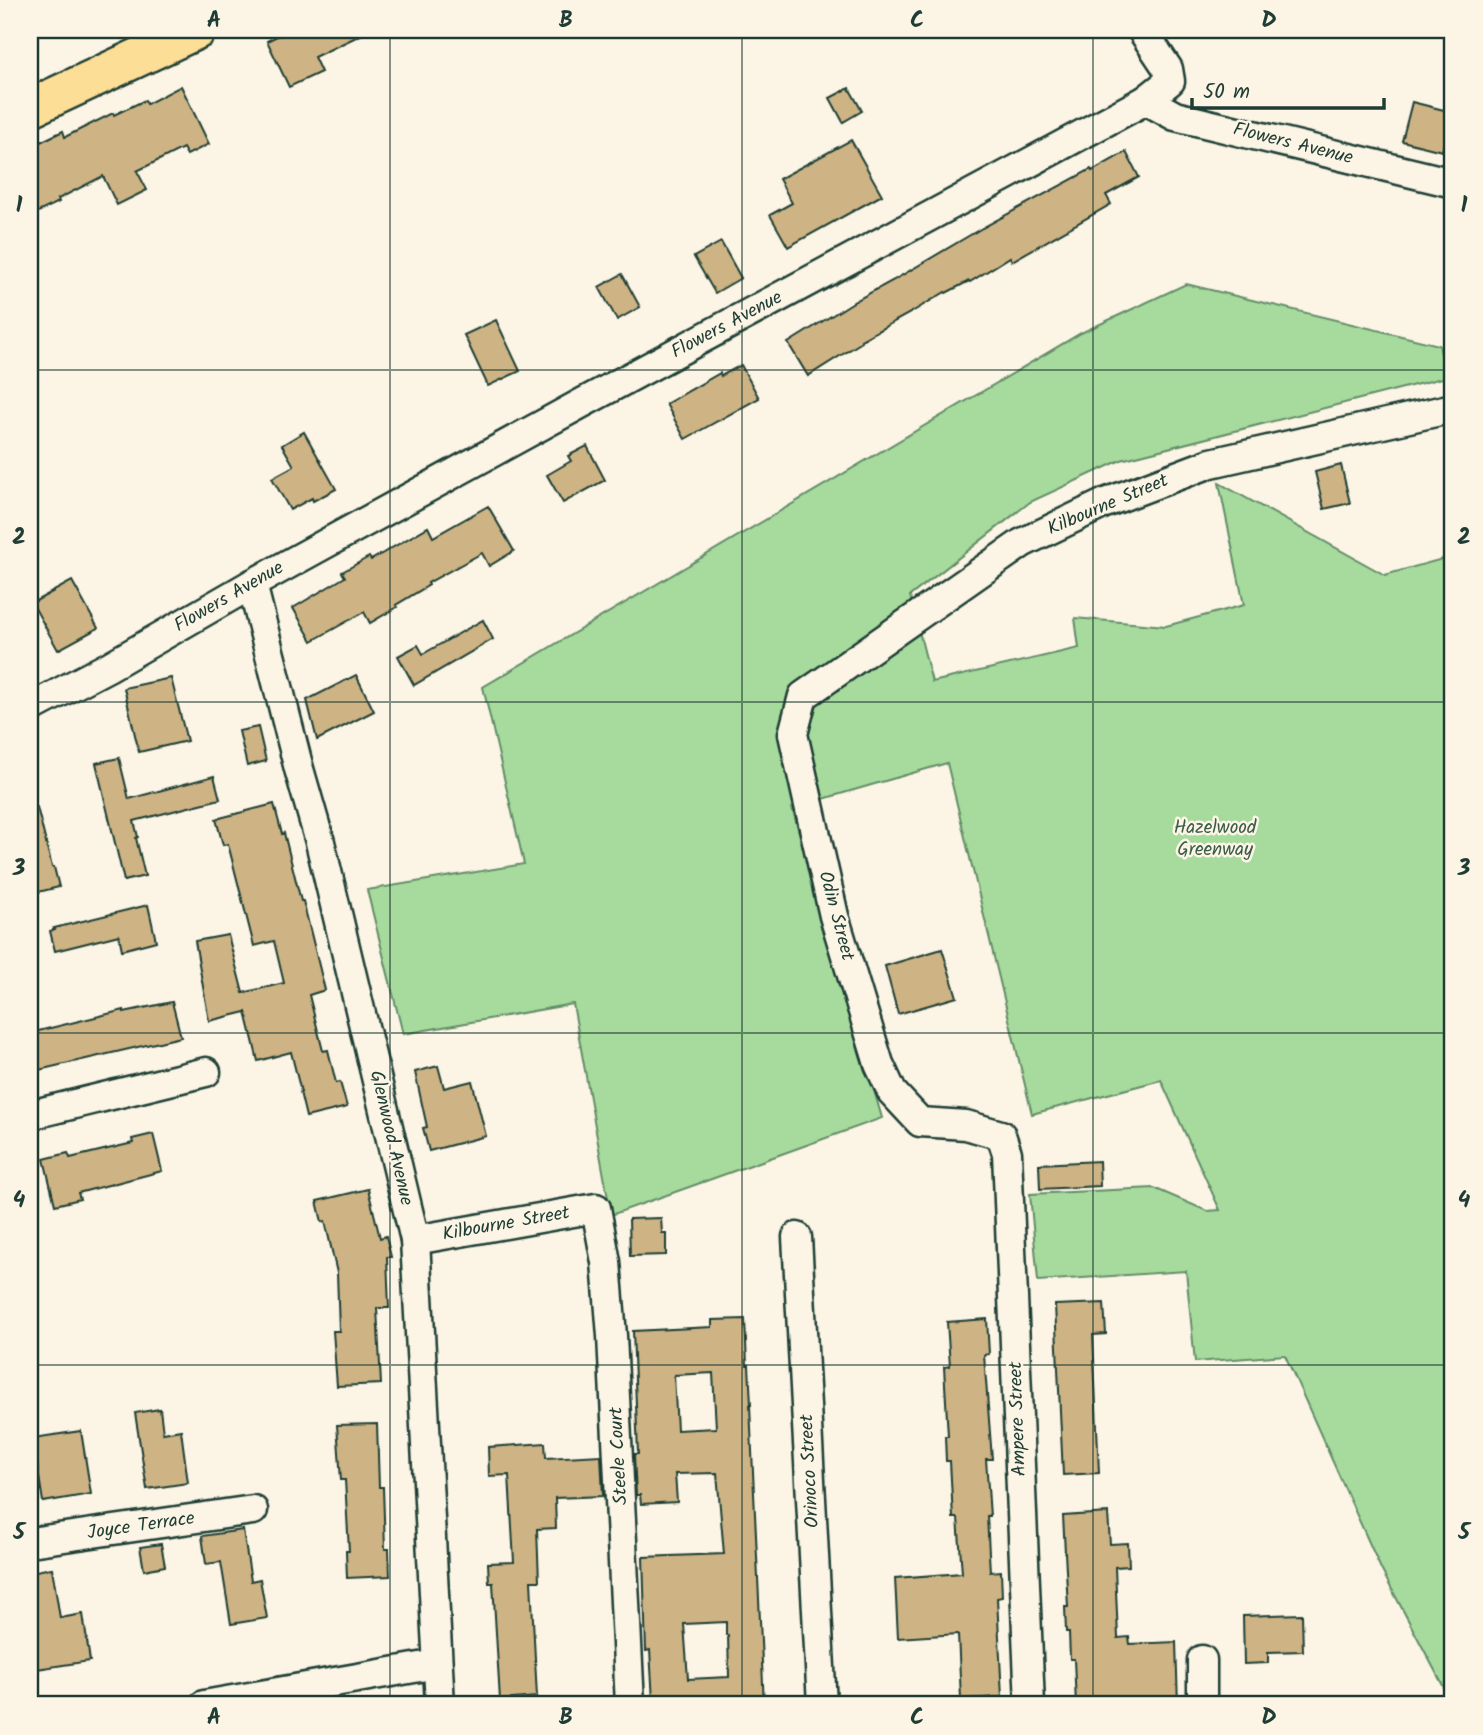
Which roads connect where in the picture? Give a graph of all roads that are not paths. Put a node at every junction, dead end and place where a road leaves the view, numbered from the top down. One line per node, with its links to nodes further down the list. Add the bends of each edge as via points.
1 (197, 30): 4 (main road)
2 (1142, 30): 3 (street, via 1168,69 1170,81)
3 (1146, 100): 5 (street, Flowers Avenue, via 1175,116); 7 (street, Flowers Avenue)
4 (30, 108)
5 (1453, 183)
6 (1453, 408): 8 (street, Kilbourne Street, via 1211,463 1105,503 1022,543)
7 (252, 584): 9 (street, Flowers Avenue); 15 (street, Glenwood Avenue, via 324,855)
8 (803, 696): 12 (street, Odin Street, via 793,734 834,916 891,1092 920,1122 966,1125)
9 (30, 708)
10 (206, 1072): 11 (street)
11 (30, 1115)
12 (1000, 1135): 24 (street, Ampere Street, via 1007,1153)
13 (596, 1208): 15 (street, Kilbourne Street); 22 (street, Steele Court, via 613,1349)
14 (797, 1237): 23 (street, Orinoco Street)
15 (415, 1240): 19 (street, Glenwood Avenue)
16 (253, 1510): 17 (street, Joyce Terrace)
17 (30, 1542)
18 (1202, 1660): 25 (street)
19 (437, 1664): 20 (street); 21 (street, Glenwood Avenue)
20 (204, 1705)
21 (440, 1705)
22 (631, 1705)
23 (822, 1705)
24 (1030, 1705)
25 (1202, 1705)

